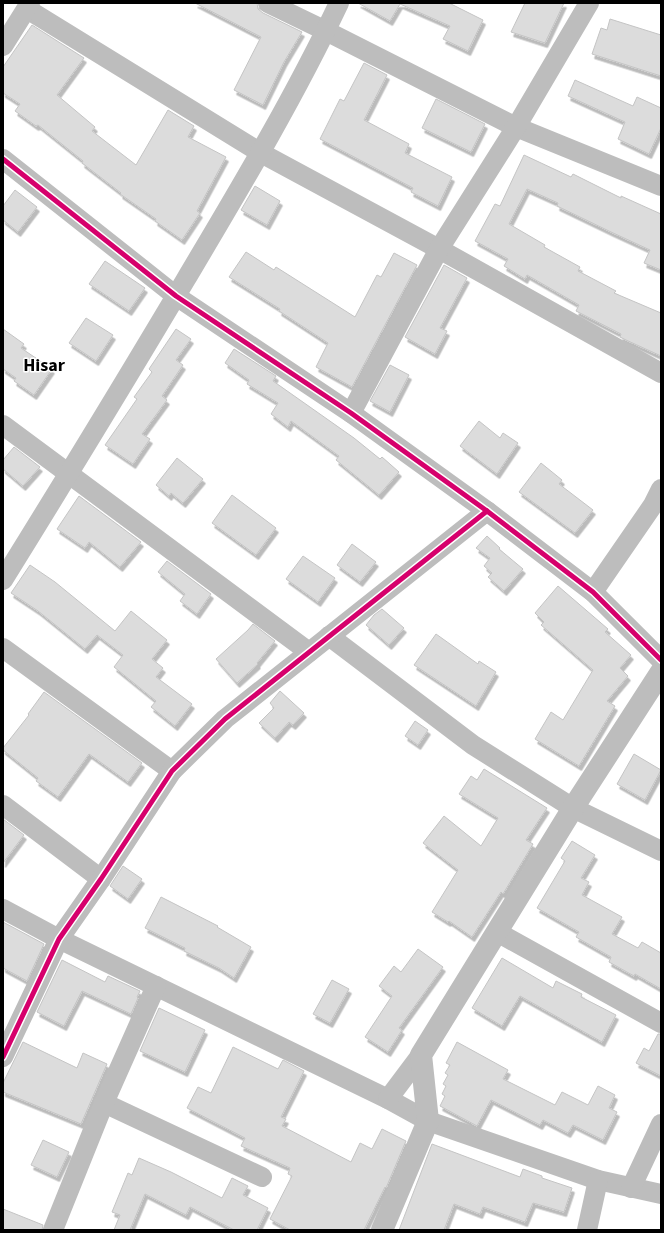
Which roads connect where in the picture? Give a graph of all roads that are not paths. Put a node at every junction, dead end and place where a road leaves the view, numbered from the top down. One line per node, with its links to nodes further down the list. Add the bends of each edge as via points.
1 (268, 3): 5 (street)
2 (339, 3): 5 (street)
3 (589, 3): 7 (street)
4 (28, 6): 6 (street); 8 (street)
5 (326, 31): 7 (street); 8 (street)
6 (3, 46)
7 (516, 127): 10 (street); 11 (street)
8 (261, 153): 11 (street); 12 (street)
9 (3, 159): 12 (street)
10 (661, 186)
11 (439, 249): 13 (street); 14 (street)
12 (176, 296): 14 (street); 16 (street)
13 (661, 373)
14 (351, 413): 18 (street)
15 (3, 425): 16 (street)
16 (69, 475): 19 (street); 23 (street)
17 (661, 489): 20 (street, via 653,505)
18 (487, 511): 20 (street); 21 (street)
19 (3, 580)
20 (593, 592): 24 (street)
21 (328, 636): 23 (street); 28 (street, via 473,745)
22 (3, 648): 26 (street)
23 (309, 652): 26 (street, via 225,719)
24 (661, 660)
25 (661, 672): 28 (street)
26 (172, 771): 30 (street)
27 (3, 805): 30 (street)
28 (573, 808): 29 (street); 32 (street)
29 (661, 851)
30 (101, 879): 33 (street)
31 (3, 909): 33 (street)
32 (497, 932): 35 (street); 36 (street)
33 (59, 939): 34 (street); 37 (street)
34 (156, 986): 38 (street); 39 (street)
35 (661, 1023)
36 (421, 1055): 38 (street); 40 (street)
37 (3, 1057)
38 (388, 1099): 40 (street)
39 (104, 1103): 42 (street); 46 (street)
40 (428, 1121): 43 (street); 47 (street)
41 (661, 1124): 44 (street)
42 (262, 1177)
43 (598, 1180): 44 (street); 48 (street)
44 (631, 1188): 45 (street)
45 (661, 1194)
46 (53, 1230)
47 (382, 1230)
48 (587, 1230)

